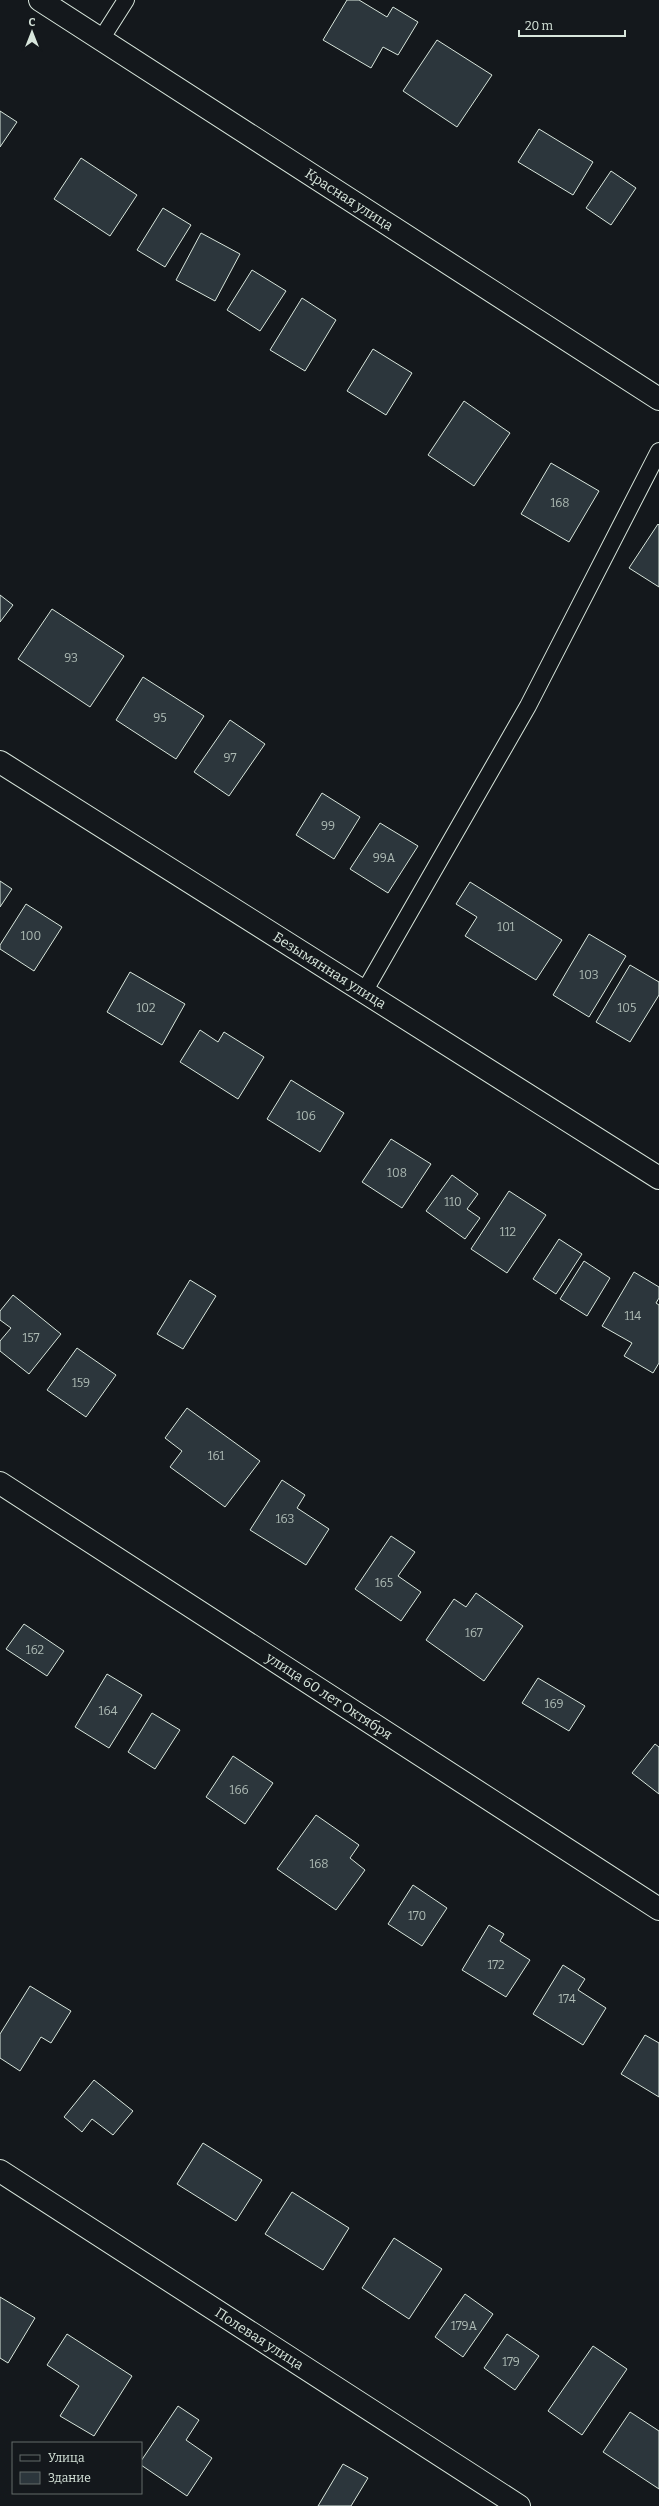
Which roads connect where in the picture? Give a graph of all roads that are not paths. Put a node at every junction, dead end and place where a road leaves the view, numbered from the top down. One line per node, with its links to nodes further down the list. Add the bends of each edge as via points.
1 (40, 0): 3 (street, Красная улица)
2 (126, 0): 3 (lane)
3 (100, 41): 4 (street, Красная улица)
4 (659, 398)
5 (659, 451): 7 (lane, via 528,706)
6 (0, 762): 7 (street, Безымянная улица)
7 (364, 992): 8 (street, Безымянная улица)
8 (659, 1178)
9 (0, 1483): 10 (street, улица 60 лет Октября)
10 (659, 1909)
11 (0, 2171): 12 (street, Полевая улица)
12 (519, 2506)

